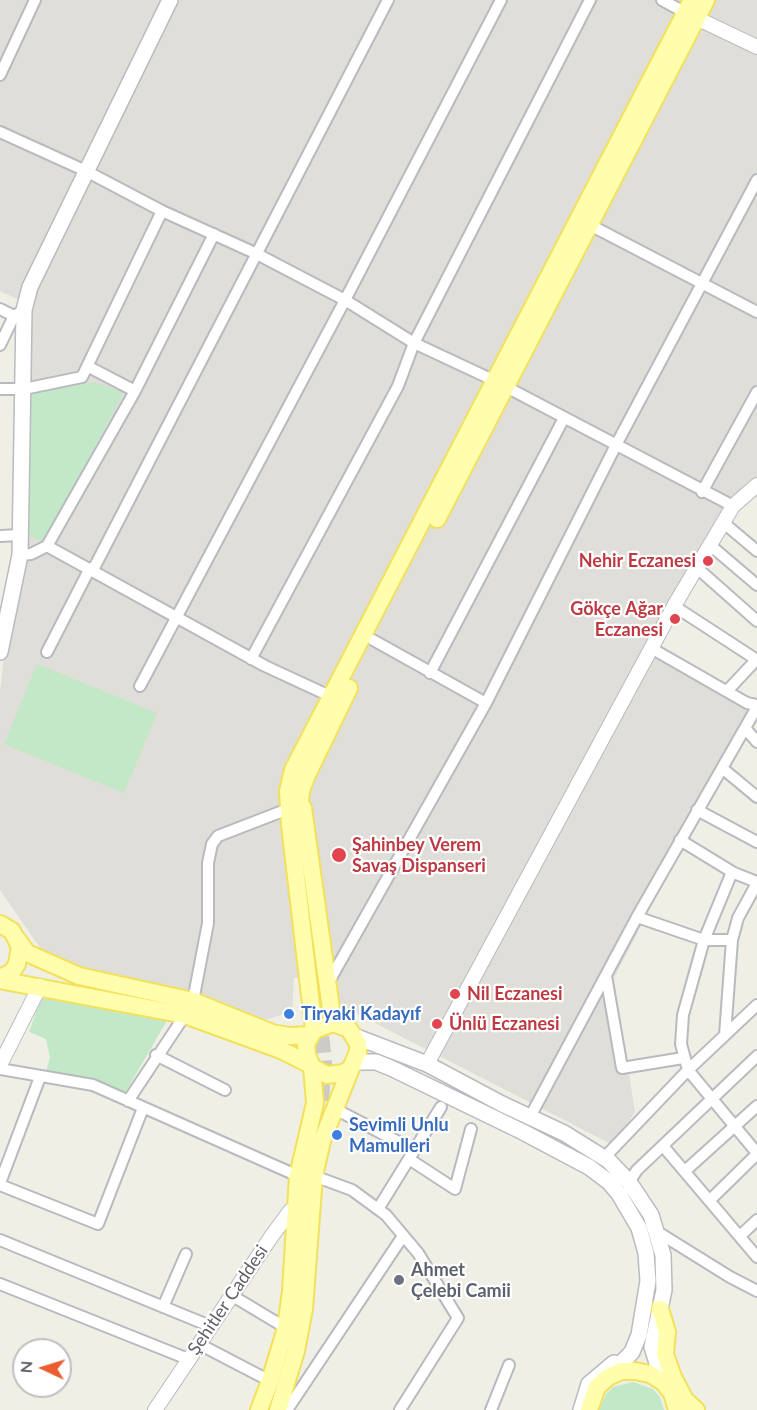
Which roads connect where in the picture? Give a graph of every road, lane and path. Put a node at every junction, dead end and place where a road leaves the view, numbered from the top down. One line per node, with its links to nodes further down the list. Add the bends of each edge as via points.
1 (35, 0): 10 (street)
2 (170, 0): 12 (main road)
3 (388, 0): 17 (street)
4 (501, 0): 19 (street)
5 (590, 0): 23 (street)
6 (662, 0): 8 (street)
7 (706, 0): 8 (main road)
8 (692, 10): 9 (street); 15 (main road); 26 (main road)
9 (757, 47)
10 (0, 75)
11 (0, 132): 12 (street)
12 (86, 171): 14 (street); 22 (main road)
13 (757, 180): 18 (street)
14 (162, 211): 16 (street); 25 (street)
15 (590, 225): 18 (street); 26 (main road)
16 (214, 234): 17 (street); 29 (street)
17 (255, 253): 19 (street); 44 (street, via 95,566)
18 (703, 284): 21 (street); 32 (street)
19 (345, 300): 23 (street); 47 (street)
20 (0, 309): 22 (street)
21 (757, 312)
22 (19, 313): 24 (street); 27 (main road)
23 (414, 343): 26 (street); 54 (street, via 398,386)
24 (0, 345)
25 (89, 367): 27 (street, via 82,377); 29 (street)
26 (499, 384): 31 (street); 50 (main road); 59 (main road)
27 (24, 388): 28 (street); 37 (main road)
28 (0, 389)
29 (135, 391): 40 (street)
30 (757, 392): 34 (street)
31 (564, 418): 32 (street); 56 (street)
32 (616, 445): 34 (street); 60 (street)
33 (755, 491): 35 (street)
34 (702, 492): 35 (street)
35 (734, 506): 36 (street)
36 (725, 524): 39 (street); 41 (street)
37 (20, 535): 38 (street); 42 (main road)
38 (0, 536)
39 (710, 545): 43 (street); 45 (street)
40 (47, 546): 42 (street); 44 (street)
41 (757, 551)
42 (20, 555): 49 (main road)
43 (696, 567): 46 (street); 48 (street)
44 (89, 570): 47 (street); 53 (street)
45 (757, 585)
46 (674, 606): 51 (street); 55 (street)
47 (175, 617): 54 (street); 57 (street)
48 (757, 621)
49 (3, 622): 52 (main road)
50 (373, 640): 56 (street); 65 (main road)
51 (651, 648): 58 (street); 94 (street)
52 (0, 652)
53 (47, 652)
54 (251, 659): 59 (street)
55 (757, 660): 58 (street)
56 (430, 673): 60 (street)
57 (140, 686)
58 (728, 690): 61 (street)
59 (332, 696): 66 (main road, via 293,770)
60 (486, 703): 82 (street)
61 (757, 706): 62 (street)
62 (745, 728): 63 (street); 64 (street)
63 (757, 742)
64 (722, 768): 67 (street); 69 (street)
65 (306, 777): 70 (main road); 82 (main road, via 305,838)
66 (288, 791): 68 (main road); 70 (main road)
67 (757, 797)
68 (288, 810): 86 (street, via 218,836 212,844 208,863 208,923); 88 (main road)
69 (698, 810): 71 (street); 72 (street)
70 (297, 838): 85 (main road)
71 (681, 840): 73 (street); 75 (street)
72 (757, 842)
73 (732, 872): 74 (street); 78 (street)
74 (757, 882): 79 (street, via 738,918)
75 (637, 917): 78 (street); 80 (street)
76 (2, 921): 77 (main road)
77 (17, 939): 81 (main road, via 17,964); 86 (main road, via 27,953 79,976)
78 (704, 940): 79 (street); 93 (street, via 683,1015)
79 (732, 940): 89 (street)
80 (606, 976): 93 (street, via 622,1068); 107 (street)
81 (0, 979): 83 (main road)
82 (327, 985): 87 (main road)
83 (40, 986): 86 (main road); 97 (street)
84 (757, 1005): 89 (street)
85 (318, 1006)
86 (189, 1008): 88 (main road, via 272,1033); 91 (street); 96 (main road)
87 (333, 1023): 88 (main road); 90 (main road)
88 (313, 1033): 96 (main road, via 306,1044)
89 (725, 1035): 98 (street)
90 (354, 1036): 94 (main road); 95 (main road, via 358,1052)
91 (156, 1055): 100 (street); 102 (street)
92 (757, 1056): 101 (street)
93 (683, 1058): 98 (street)
94 (427, 1064): 107 (main road)
95 (353, 1065): 96 (main road, via 344,1073 327,1076); 106 (main road); 137 (main road, via 376,1062 426,1083 560,1150 609,1182 639,1228 648,1267 647,1296)
96 (311, 1066): 115 (main road, via 315,1103)
97 (0, 1067): 99 (street)
98 (687, 1070): 101 (street); 113 (street)
99 (40, 1077): 102 (street, via 93,1085); 117 (street)
100 (225, 1090)
101 (711, 1100): 108 (street); 110 (street)
102 (128, 1101): 104 (street)
103 (757, 1106): 108 (street)
104 (143, 1107): 115 (street); 117 (street, via 98,1224)
105 (441, 1107): 112 (street)
106 (335, 1109): 112 (street); 115 (main road)
107 (530, 1118): 113 (main road)
108 (735, 1127): 111 (street); 114 (street)
109 (471, 1129): 112 (street, via 455,1189)
110 (663, 1146): 114 (street); 116 (street)
111 (757, 1153): 118 (street)
112 (411, 1155): 120 (street)
113 (604, 1158): 116 (main road)
114 (685, 1171): 118 (street)
115 (306, 1176): 119 (main road); 120 (street, via 352,1190)
116 (629, 1182): 122 (main road, via 651,1215)
117 (0, 1184)
118 (710, 1200): 124 (street)
119 (304, 1205): 130 (street, Şehitler Caddesi, via 290,1211); 134 (main road); 147 (main road, via 304,1309)
120 (378, 1209): 123 (street)
121 (757, 1220): 124 (street)
122 (656, 1231): 129 (street); 132 (main road, via 663,1255)
123 (404, 1236): 148 (street); 149 (street, via 458,1318)
124 (740, 1236): 127 (street)
125 (0, 1240): 131 (street)
126 (186, 1254): 131 (street)
127 (756, 1254)
128 (0, 1284): 138 (street)
129 (757, 1291)
130 (231, 1295): 133 (street, Şehitler Caddesi); 134 (street)
131 (163, 1307): 133 (street)
132 (660, 1309): 142 (main road, via 652,1347); 153 (main road, via 667,1332 665,1354 673,1377 685,1400)
133 (210, 1326): 135 (street, Şehitler Caddesi)
134 (286, 1328): 141 (main road)
135 (199, 1344): 138 (street, Şehitler Caddesi); 141 (street)
136 (286, 1347): 146 (main road)
137 (632, 1352): 140 (main road); 151 (main road, via 594,1378 585,1390)
138 (188, 1359): 144 (street, Şehitler Caddesi)
139 (509, 1365): 150 (street)
140 (608, 1377): 142 (main road, via 621,1371 635,1371); 152 (main road, via 597,1387)
141 (270, 1382): 145 (main road)
142 (663, 1382): 143 (main road)
143 (678, 1409)
144 (155, 1410)
145 (259, 1410)
146 (266, 1410)
147 (278, 1410)
148 (287, 1410)
149 (400, 1410)
150 (491, 1410)
151 (581, 1410)
152 (589, 1410)
153 (696, 1410)

